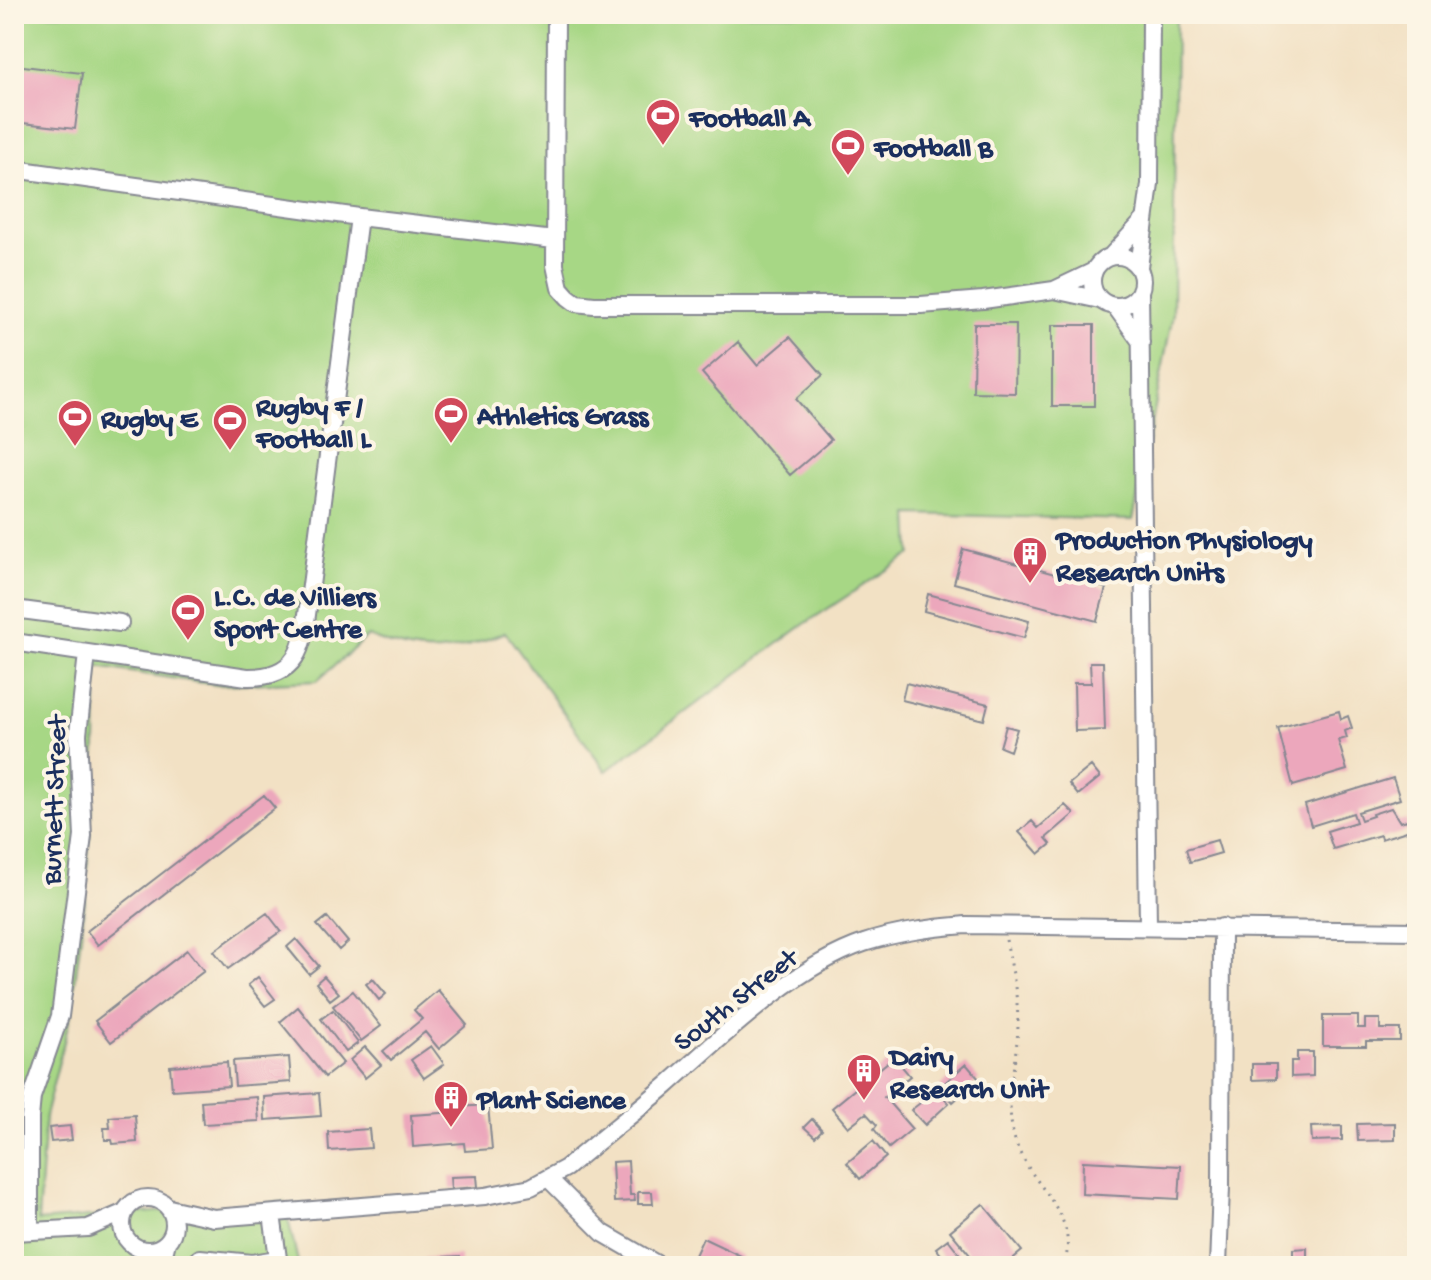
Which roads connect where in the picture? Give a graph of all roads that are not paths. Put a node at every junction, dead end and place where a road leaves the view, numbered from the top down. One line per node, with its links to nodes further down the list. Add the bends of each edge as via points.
1 (556, 14): 6 (street)
2 (1151, 14): 5 (street, via 1150,184)
3 (14, 169): 4 (street)
4 (359, 217): 6 (street); 17 (street, via 310,593 294,661 270,676 247,677)
5 (1144, 220): 7 (street); 8 (street)
6 (554, 240): 10 (street, via 560,288 576,303 594,305 921,305)
7 (1111, 256): 8 (street, via 1127,257); 9 (street)
8 (1139, 267): 11 (street)
9 (1094, 271): 10 (street); 12 (street, via 1092,286)
10 (1054, 290): 12 (street)
11 (1140, 290): 12 (street, via 1130,302); 13 (street)
12 (1108, 303): 13 (street)
13 (1142, 343): 18 (street)
14 (14, 609): 15 (street)
15 (120, 623)
16 (14, 642): 17 (street)
17 (87, 654): 27 (street, Burnett Street, via 78,734 83,836 60,1016 32,1097)
18 (1148, 925): 19 (street, South Street); 21 (street, South Street, via 928,928 862,944 790,982)
19 (1222, 927): 20 (street, South Street); 35 (street)
20 (1417, 931)
21 (549, 1179): 24 (street, South Street, via 485,1196); 34 (street, via 603,1233)
22 (169, 1208): 23 (street, via 150,1198 135,1201); 25 (street, South Street); 28 (street, via 174,1219)
23 (125, 1212): 26 (street); 29 (street, via 122,1226)
24 (272, 1214): 25 (street, South Street); 31 (street)
25 (214, 1218): 28 (street, South Street)
26 (88, 1228): 27 (street); 29 (street)
27 (22, 1231)
28 (170, 1237): 29 (street, via 154,1249); 33 (street)
29 (133, 1244): 32 (street)
30 (200, 1258): 31 (street)
31 (278, 1263)
32 (146, 1266)
33 (161, 1266)
34 (660, 1266)
35 (1218, 1266)

